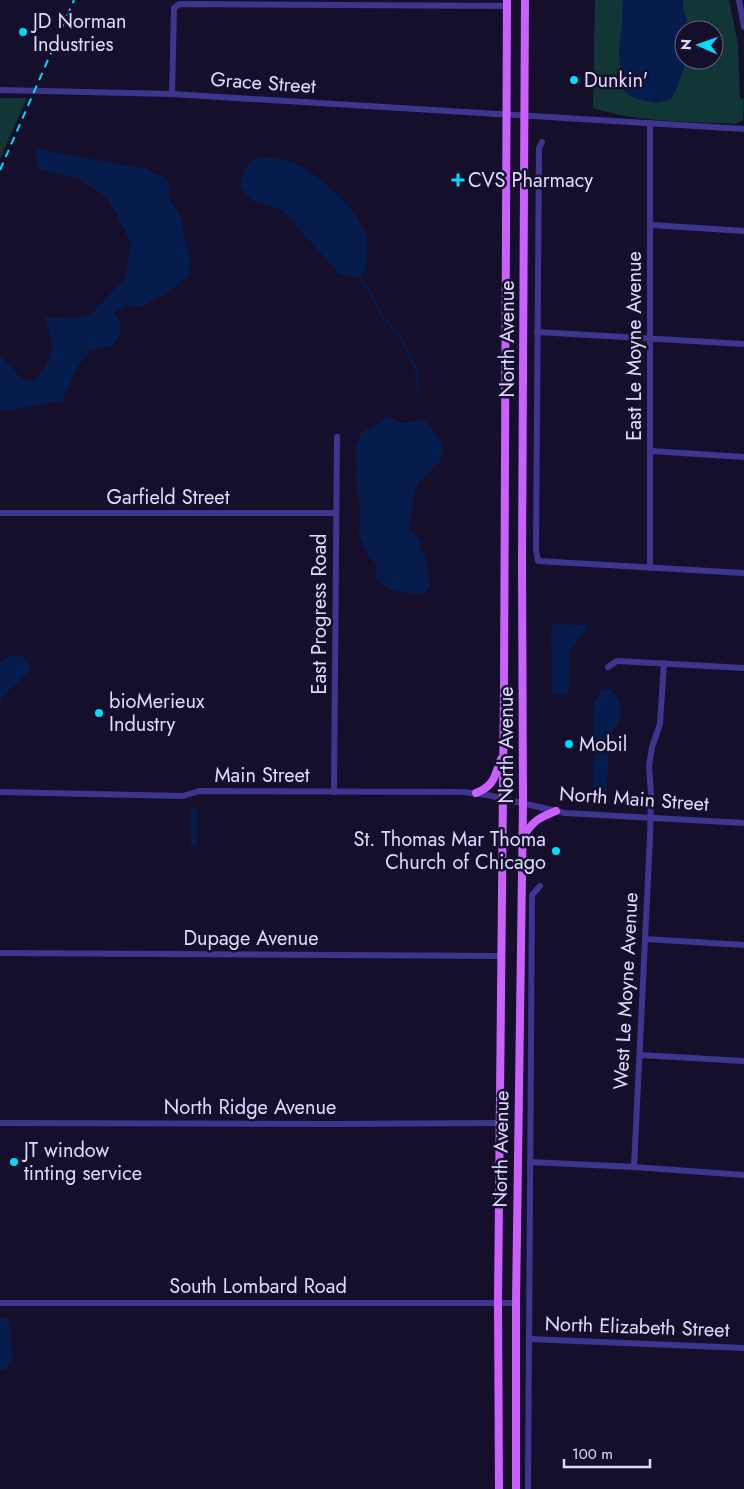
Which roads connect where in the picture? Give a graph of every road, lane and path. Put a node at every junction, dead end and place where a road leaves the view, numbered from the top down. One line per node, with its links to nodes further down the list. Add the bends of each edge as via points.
1 (525, 0): 9 (main road, North Avenue)
2 (739, 0): 4 (street)
3 (507, 3): 7 (street, via 179,4 174,8); 8 (main road, North Avenue)
4 (743, 13): 5 (street)
5 (744, 27)
6 (0, 90): 7 (street, Grace Street)
7 (172, 94): 8 (street, Grace Street)
8 (506, 115): 9 (street, Grace Street); 28 (main road, North Avenue)
9 (524, 116): 10 (street, Grace Street); 33 (main road, North Avenue)
10 (650, 124): 11 (street, Grace Street); 13 (street, East Le Moyne Avenue)
11 (744, 129)
12 (542, 142): 15 (street, North Avenue, via 539,148)
13 (651, 225): 14 (street); 16 (street, East Le Moyne Avenue)
14 (744, 231)
15 (537, 332): 16 (street); 23 (street, North Avenue, via 538,561)
16 (650, 339): 17 (street); 19 (street, East Le Moyne Avenue)
17 (744, 344)
18 (337, 437): 22 (street, East Progress Road)
19 (651, 451): 20 (street); 23 (street, East Le Moyne Avenue)
20 (744, 457)
21 (0, 513): 22 (street, Garfield Street)
22 (336, 513): 30 (street, East Progress Road)
23 (650, 568): 24 (street)
24 (744, 573)
25 (664, 664): 26 (street, via 617,661); 27 (street); 35 (street, via 660,724 648,766)
26 (608, 667)
27 (744, 668)
28 (503, 755): 31 (main road, via 490,785); 32 (main road, North Avenue)
29 (0, 792): 30 (street, Main Street, via 183,796 198,791)
30 (334, 792): 31 (street, Main Street)
31 (476, 793): 32 (street, Main Street)
32 (502, 799): 33 (street, Main Street); 42 (main road, North Avenue)
33 (522, 804): 34 (street, North Main Street); 37 (main road, North Avenue)
34 (556, 811): 35 (street, North Main Street); 37 (main road, via 531,823)
35 (650, 817): 36 (street, North Main Street); 39 (street, West Le Moyne Avenue)
36 (744, 823)
37 (522, 839): 52 (main road, North Avenue)
38 (540, 886): 47 (street, North Avenue, via 532,895)
39 (645, 939): 40 (street); 43 (street, West Le Moyne Avenue)
40 (744, 945)
41 (0, 953): 42 (street, Dupage Avenue)
42 (501, 956): 46 (main road, North Avenue)
43 (640, 1055): 44 (street); 48 (street, West Le Moyne Avenue)
44 (744, 1061)
45 (0, 1123): 46 (street, North Ridge Avenue)
46 (500, 1123): 50 (main road, North Avenue)
47 (530, 1162): 48 (street); 53 (street, North Avenue)
48 (634, 1167): 49 (street)
49 (744, 1175)
50 (498, 1302): 51 (street, South Lombard Road); 52 (street, South Lombard Road); 55 (main road, North Avenue)
51 (0, 1303)
52 (516, 1303): 56 (main road, North Avenue)
53 (529, 1339): 54 (street, North Elizabeth Street); 57 (street, North Avenue)
54 (744, 1348)
55 (498, 1489)
56 (516, 1489)
57 (528, 1489)

